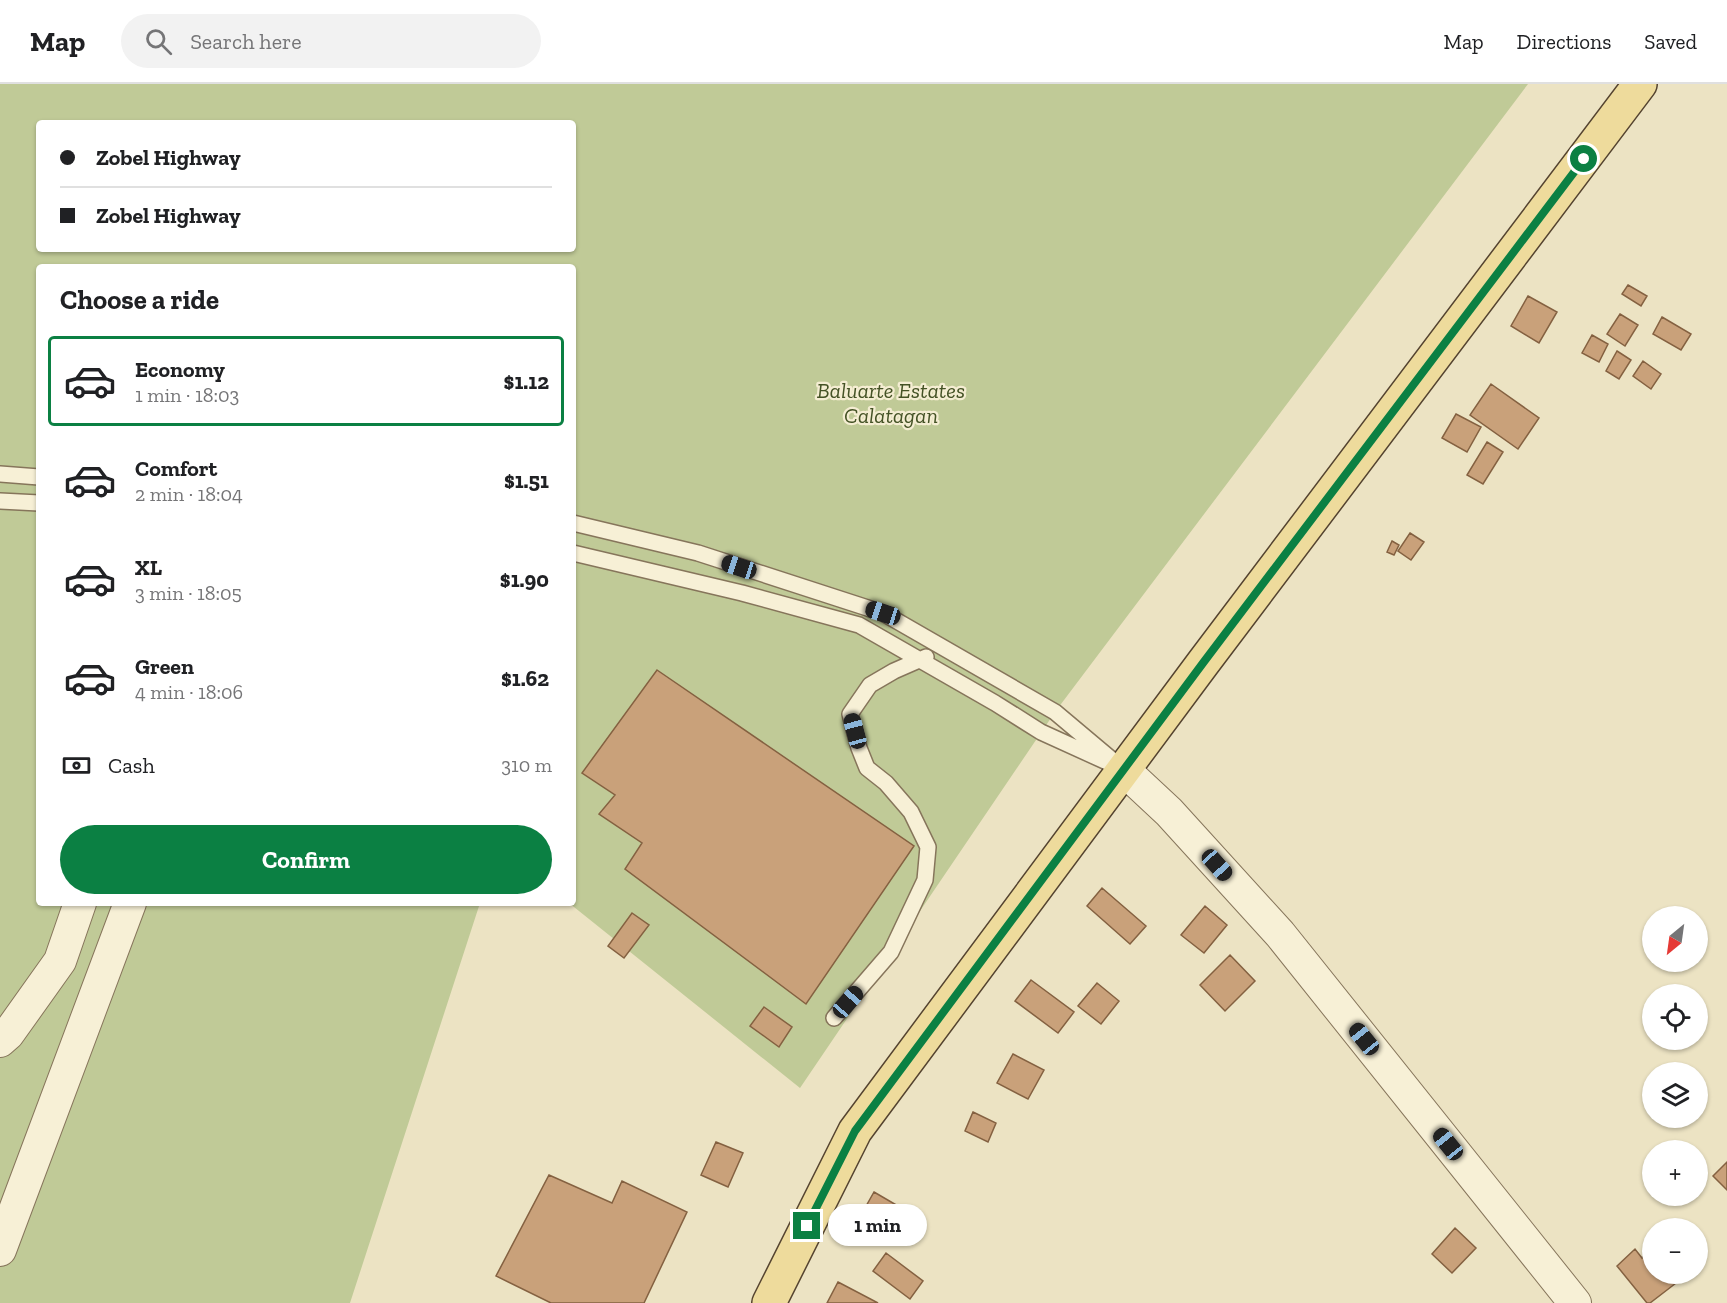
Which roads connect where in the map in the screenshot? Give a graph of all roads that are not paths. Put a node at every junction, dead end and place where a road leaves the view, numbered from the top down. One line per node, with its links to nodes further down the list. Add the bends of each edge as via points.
1 (1640, 84): 12 (main road)
2 (0, 474): 3 (lane)
3 (36, 477)
4 (0, 501): 5 (lane)
5 (36, 503)
6 (576, 524): 8 (lane, via 698,553 883,613)
7 (576, 554): 9 (lane, via 859,625)
8 (947, 651): 9 (lane); 10 (lane)
9 (919, 660): 11 (lane); 17 (lane, via 870,685 850,714 867,768 911,812 928,847 925,880 891,952)
10 (1005, 684): 11 (lane); 12 (lane, via 1055,712)
11 (995, 703): 12 (lane, via 1041,732)
12 (1124, 770): 20 (main road, via 855,1131); 21 (street, via 1169,812 1280,934)
13 (79, 906): 15 (street, via 60,961)
14 (129, 906): 16 (street)
15 (52, 972): 16 (street); 18 (street)
16 (99, 983): 19 (street)
17 (834, 1018)
18 (0, 1041)
19 (0, 1250)
20 (769, 1303)
21 (1575, 1303)

